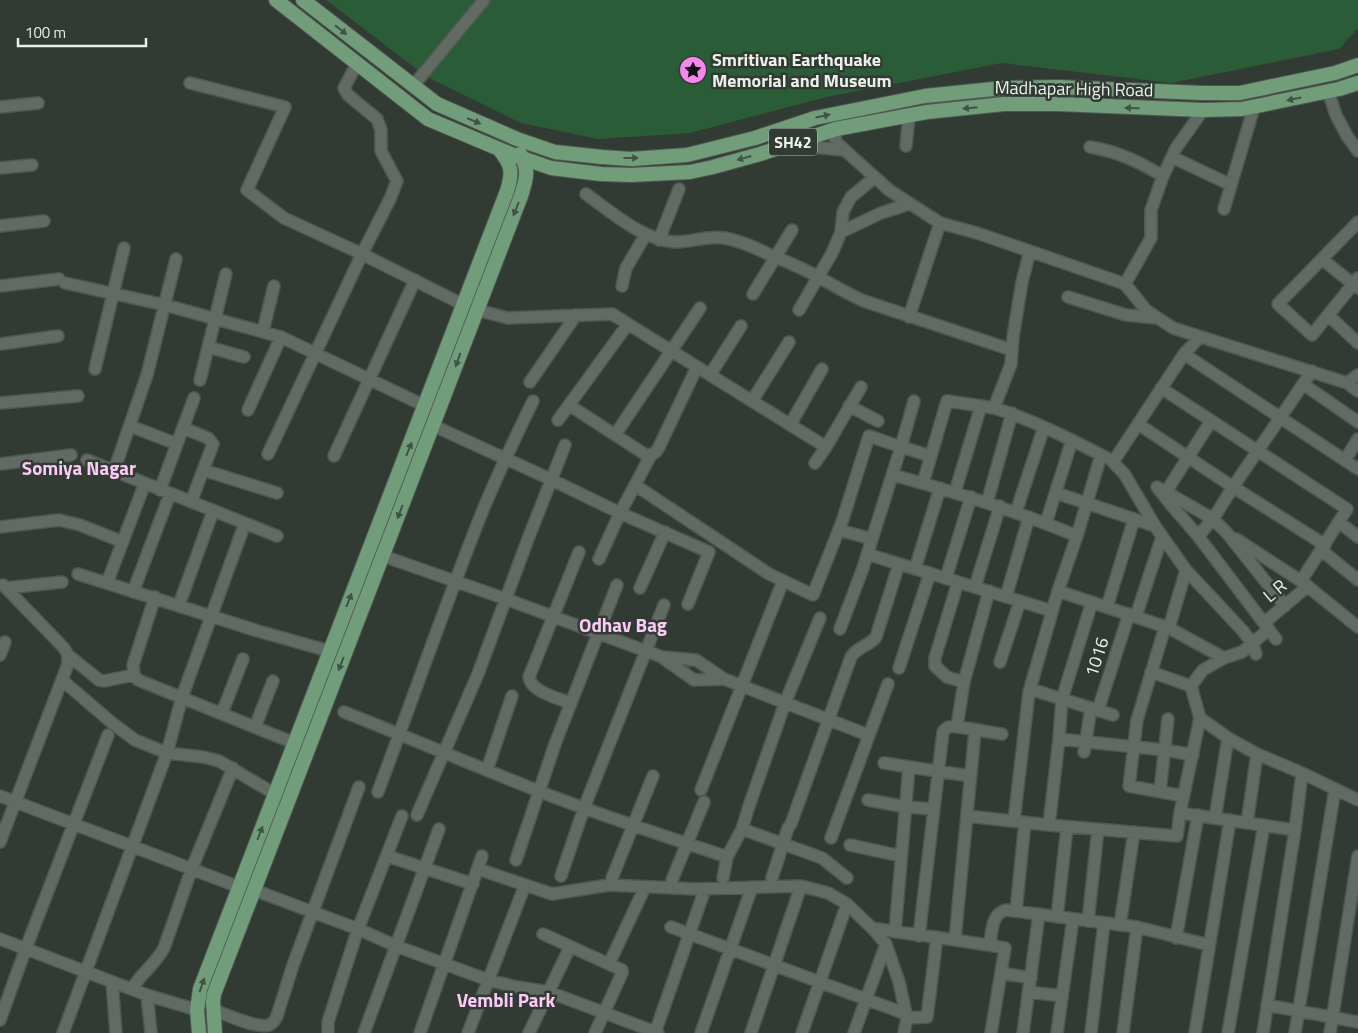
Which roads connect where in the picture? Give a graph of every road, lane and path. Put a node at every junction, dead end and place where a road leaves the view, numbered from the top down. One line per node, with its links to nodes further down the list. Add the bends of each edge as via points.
1 (276, 0): 21 (main road, Madhapar High Road / SH42, via 428,119)
2 (303, 0): 8 (main road, SH42, one-way to 8)
3 (484, 0): 8 (street)
4 (1358, 65): 16 (main road, SH42, one-way to 4, via 555,152 660,158 709,151 815,118 925,96 1058,87 1240,93)
5 (353, 71): 47 (street, via 344,88 348,96 377,119 381,130 381,150 396,181)
6 (1358, 82): 9 (main road, Madhapar High Road / SH42)
7 (190, 83): 47 (street, via 285,107 247,190 284,218)
8 (413, 86): 16 (main road, SH42, one-way to 16, via 436,104)
9 (1328, 91): 12 (main road, Madhapar High Road / SH42, one-way to 12); 17 (street, via 1336,115)
10 (38, 103): 11 (street)
11 (0, 107)
12 (1254, 107): 13 (main road, Madhapar High Road / SH42); 32 (street)
13 (1203, 110): 14 (main road, Madhapar High Road / SH42, one-way to 14, via 1004,104); 24 (street)
14 (909, 116): 15 (main road, Madhapar High Road / SH42); 19 (street)
15 (836, 129): 18 (main road, Madhapar High Road / SH42); 22 (street, via 835,138)
16 (504, 134): 25 (main road)
17 (1354, 139): 23 (street)
18 (788, 144): 22 (street); 28 (main road, Madhapar High Road / SH42, one-way to 28, via 690,172 631,175)
19 (906, 146)
20 (1090, 147): 29 (street, via 1132,158)
21 (499, 149): 25 (main road, Madhapar High Road / SH42); 62 (main road, via 512,172)
22 (844, 150): 30 (street)
23 (1358, 151)
24 (1172, 157): 29 (street); 32 (street)
25 (523, 159): 28 (main road, Madhapar High Road / SH42); 31 (main road, via 527,172)
26 (32, 164): 27 (street)
27 (0, 168)
28 (551, 168): 31 (main road)
29 (1163, 176): 55 (street, via 1151,210 1151,238)
30 (874, 178): 35 (street); 42 (street, via 851,197 844,212)
31 (525, 184): 65 (main road, one-way to 65)
32 (1231, 185): 36 (street)
33 (679, 189): 44 (street)
34 (586, 194): 43 (street)
35 (909, 204): 39 (street); 42 (street)
36 (1224, 209)
37 (44, 222): 40 (street)
38 (1358, 222): 50 (street)
39 (940, 223): 46 (street); 69 (street)
40 (0, 226)
41 (792, 230): 48 (street)
42 (841, 232): 52 (street)
43 (646, 234): 44 (street); 58 (street, via 626,268)
44 (659, 240): 48 (street, via 674,242 724,237)
45 (124, 248): 59 (street)
46 (1030, 251): 55 (street); 83 (street)
47 (362, 254): 53 (street); 85 (street)
48 (775, 257): 52 (street); 60 (street)
49 (176, 259): 63 (street)
50 (1323, 260): 54 (street); 68 (street, via 1278,304 1312,334)
51 (226, 274): 70 (street)
52 (819, 277): 66 (street); 69 (street, via 843,292)
53 (415, 280): 62 (street); 94 (street)
54 (1356, 283): 68 (street)
55 (1125, 284): 71 (street)
56 (0, 286): 59 (street, via 62,281)
57 (274, 286): 75 (street)
58 (622, 286)
59 (114, 293): 63 (street); 89 (street)
60 (753, 294)
61 (1068, 297): 71 (street, via 1126,315)
62 (462, 304): 109 (main road)
63 (165, 305): 70 (street); 122 (street)
64 (700, 308): 84 (street)
65 (477, 310): 67 (street, via 508,318); 123 (main road, one-way to 123)
66 (799, 310)
67 (576, 315): 72 (street, via 612,314); 96 (street)
68 (1328, 315): 79 (street)
69 (909, 317): 83 (street)
70 (216, 318): 75 (street); 82 (street)
71 (1156, 318): 78 (street)
72 (628, 324): 84 (street); 108 (street)
73 (1358, 325): 79 (street)
74 (741, 326): 92 (street)
75 (263, 331): 77 (street)
76 (58, 336): 81 (street)
77 (281, 337): 85 (street); 113 (street)
78 (1199, 338): 86 (street); 91 (street)
79 (1354, 339)
80 (789, 342): 105 (street)
81 (0, 344)
82 (208, 347): 87 (street); 95 (street)
83 (1012, 350): 112 (street, via 1011,364)
84 (672, 351): 88 (street); 126 (street)
85 (316, 352): 94 (street); 134 (street)
86 (1184, 354): 100 (street); 115 (street)
87 (244, 357)
88 (697, 367): 92 (street); 136 (street, via 656,453)
89 (95, 369)
90 (822, 369): 120 (street)
91 (1312, 371): 97 (street); 98 (street)
92 (710, 375): 105 (street)
93 (1358, 375): 97 (street)
94 (368, 378): 109 (street); 138 (street)
95 (200, 380)
96 (530, 382)
97 (1347, 383): 101 (street)
98 (1304, 384): 115 (street); 119 (street)
99 (862, 387): 110 (street)
100 (1161, 388): 118 (street); 121 (street)
101 (1358, 392)
102 (78, 396): 107 (street)
103 (194, 398): 125 (street)
104 (533, 401): 141 (street)
105 (752, 401): 120 (street)
106 (914, 401): 132 (street)
107 (0, 403)
108 (569, 405): 116 (street); 126 (street)
109 (425, 406): 236 (main road, one-way to 109)
110 (849, 406): 117 (street); 131 (street)
111 (980, 406): 112 (street); 139 (street, via 947,401); 159 (street)
112 (994, 408): 114 (street)
113 (248, 410)
114 (1012, 414): 124 (street); 164 (street)
115 (1280, 418): 133 (street); 143 (street)
116 (558, 420)
117 (878, 421)
118 (1211, 421): 133 (street); 140 (street)
119 (1358, 422)
120 (790, 424): 131 (street)
121 (1138, 424): 140 (street); 144 (street)
122 (130, 426): 129 (street); 149 (street)
123 (434, 426): 141 (street); 191 (main road, one-way to 191)
124 (1044, 427): 128 (street); 168 (street)
125 (183, 428): 129 (street); 148 (street, via 212,441)
126 (615, 435): 136 (street)
127 (1358, 439): 143 (street)
128 (1072, 440): 137 (street); 161 (street)
129 (177, 444): 157 (street)
130 (565, 445): 151 (street)
131 (826, 447): 145 (street)
132 (901, 447): 139 (street); 150 (street); 178 (street, via 869,436)
133 (1257, 452): 155 (street); 173 (street, via 1347,509)
134 (268, 454)
135 (71, 455): 146 (street)
136 (651, 455): 154 (street)
137 (1101, 455): 144 (street); 165 (street)
138 (334, 456)
139 (931, 456): 153 (street)
140 (1187, 457): 155 (street); 160 (street)
141 (505, 458): 151 (street); 202 (street)
142 (87, 460): 149 (street)
143 (1345, 460): 147 (street)
144 (1112, 462): 176 (street, via 1125,475)
145 (814, 463)
146 (0, 464)
147 (1358, 469)
148 (203, 470): 158 (street); 163 (street)
149 (114, 471): 152 (street)
150 (893, 475): 153 (street); 186 (street)
151 (550, 479): 169 (street); 215 (street)
152 (145, 483): 157 (street); 187 (street)
153 (924, 483): 156 (street)
154 (636, 485): 169 (street); 200 (street)
155 (1233, 487): 172 (street); 188 (street)
156 (940, 488): 159 (street); 194 (street)
157 (165, 492): 163 (street); 212 (street)
158 (277, 492)
159 (956, 492): 162 (street)
160 (1166, 492): 172 (street); 183 (street, via 1158,487)
161 (1056, 493): 165 (street); 174 (street)
162 (970, 497): 164 (street); 198 (street)
163 (191, 502): 167 (street)
164 (987, 503): 166 (street)
165 (1086, 503): 171 (street); 182 (street)
166 (1000, 506): 168 (street); 208 (street)
167 (213, 511): 175 (street); 219 (street)
168 (1016, 512): 170 (street)
169 (620, 513): 179 (street); 192 (street)
170 (1029, 517): 174 (street); 214 (street)
171 (1134, 519): 176 (street); 222 (street)
172 (1214, 519): 180 (street); 183 (street)
173 (1339, 522): 185 (street); 188 (street, L R)
174 (1046, 523): 182 (street)
175 (246, 524): 181 (street); 225 (street)
176 (1155, 526): 184 (street)
177 (0, 527): 187 (street, via 59,520)
178 (839, 530): 186 (street); 200 (street, via 813,595)
179 (665, 532): 209 (street); 218 (street, via 709,552)
180 (1228, 533): 205 (street); 221 (street)
181 (277, 536)
182 (1077, 536): 211 (street)
183 (1198, 536): 228 (street)
184 (1162, 537): 195 (street); 224 (street, 1016)
185 (1358, 537)
186 (872, 539): 190 (street)
187 (123, 542): 204 (street)
188 (1323, 548): 199 (street); 205 (street, L R)
189 (579, 552): 226 (street)
190 (867, 554): 193 (street); 231 (street)
191 (383, 556): 202 (street); 355 (main road, one-way to 355)
192 (599, 559)
193 (899, 564): 194 (street); 265 (street, via 876,637 851,657)
194 (914, 569): 196 (street)
195 (1186, 570): 229 (street); 235 (street, via 1225,611)
196 (930, 573): 198 (street); 244 (street)
197 (78, 574): 204 (street)
198 (946, 578): 203 (street)
199 (1358, 580)
200 (784, 581): 252 (street)
201 (62, 582): 206 (street)
202 (456, 582): 215 (street); 270 (street)
203 (958, 582): 208 (street); 250 (street, via 935,666 947,677)
204 (107, 583): 212 (street)
205 (1305, 584): 221 (street, L R); 230 (street)
206 (3, 585): 239 (street)
207 (617, 585): 232 (street)
208 (975, 587): 210 (street)
209 (640, 588)
210 (988, 591): 214 (street); 250 (street)
211 (1058, 591): 217 (street); 223 (street)
212 (133, 592): 213 (street)
213 (155, 597): 219 (street); 246 (street, via 133,666)
214 (1006, 597): 216 (street)
215 (506, 599): 226 (street); 281 (street)
216 (1020, 601): 223 (street); 243 (street)
217 (1092, 602): 222 (street); 257 (street)
218 (688, 604)
219 (179, 605): 225 (street)
220 (664, 605): 237 (street)
221 (1285, 606): 228 (street, L R)
222 (1107, 607): 224 (street)
223 (1052, 611): 254 (street)
224 (1132, 615): 229 (street); 260 (street, 1016)
225 (211, 616): 236 (street); 256 (street)
226 (553, 618): 232 (street); 258 (street, via 529,677 530,682 541,691)
227 (820, 618): 259 (street)
228 (1267, 626): 233 (street); 235 (street, L R)
229 (1167, 627): 241 (street); 245 (street)
230 (1358, 627)
231 (840, 629)
232 (597, 634): 237 (street); 258 (street)
233 (1276, 639)
234 (5, 642): 238 (street)
235 (1254, 649): 241 (street, L R)
236 (330, 651): 276 (main road)
237 (646, 651): 240 (street); 306 (street)
238 (0, 655)
239 (68, 655): 246 (street, via 104,682); 248 (street)
240 (662, 657): 247 (street, via 696,660); 247 (street, via 694,680)
241 (1224, 658): 253 (street, L R, via 1203,670)
242 (243, 659): 262 (street)
243 (1000, 662)
244 (899, 668)
245 (1151, 672): 253 (street); 278 (street, via 1137,720)
246 (134, 676): 256 (street, via 144,684)
247 (724, 679): 252 (street)
248 (62, 680): 280 (street, via 135,740); 303 (street)
249 (273, 680): 268 (street)
250 (964, 682): 267 (street)
251 (888, 684): 271 (street)
252 (742, 686): 259 (street); 294 (street)
253 (1191, 686): 264 (street)
254 (1030, 690): 257 (street); 315 (street)
255 (512, 696): 287 (street)
256 (182, 697): 262 (street); 280 (street)
257 (1062, 699): 260 (street); 275 (street)
258 (570, 703): 295 (street)
259 (785, 703): 265 (street); 323 (street)
260 (1094, 709): 263 (street); 277 (street, 1016)
261 (344, 712): 270 (street)
262 (222, 713): 268 (street)
263 (1113, 715)
264 (1200, 718): 274 (street); 283 (street)
265 (828, 719): 271 (street); 329 (street)
266 (1168, 719): 279 (street)
267 (956, 726): 269 (street); 288 (street, via 947,727 943,732)
268 (255, 727): 276 (street)
269 (975, 731): 272 (street); 291 (street)
270 (400, 734): 281 (street); 297 (street)
271 (868, 734): 337 (street)
272 (1002, 734)
273 (108, 735): 316 (street)
274 (1228, 738): 282 (street); 313 (street)
275 (1059, 739): 277 (street); 319 (street)
276 (294, 743): 298 (main road)
277 (1085, 747): 278 (street)
278 (1134, 747): 279 (street); 296 (street, via 1129,786)
279 (1165, 750): 283 (street); 296 (street)
280 (167, 753): 286 (street, via 203,757); 330 (street)
281 (444, 754): 287 (street); 309 (street)
282 (1257, 754): 289 (street); 317 (street)
283 (1193, 755): 300 (street)
284 (884, 763): 285 (street)
285 (909, 767): 288 (street); 305 (street)
286 (233, 768): 298 (street); 339 (street)
287 (487, 770): 295 (street)
288 (938, 772): 291 (street); 307 (street)
289 (1302, 773): 293 (street); 325 (street)
290 (653, 776): 318 (street)
291 (970, 776): 312 (street)
292 (359, 787): 358 (street)
293 (1335, 789): 302 (street); 402 (street)
294 (701, 790)
295 (538, 791): 306 (street); 338 (street)
296 (1160, 791): 300 (street)
297 (378, 792)
298 (275, 794): 351 (main road, one-way to 298)
299 (0, 796): 303 (street)
300 (1183, 796): 308 (street)
301 (868, 800): 305 (street)
302 (1358, 800)
303 (15, 802): 316 (street); 327 (street)
304 (704, 802): 328 (street)
305 (906, 806): 307 (street); 334 (street)
306 (584, 808): 318 (street); 342 (street)
307 (933, 809): 372 (street)
308 (1180, 813): 310 (street); 326 (street, via 1177,836)
309 (417, 815)
310 (1198, 815): 313 (street); 374 (street)
311 (402, 816): 332 (street)
312 (967, 816): 315 (street); 376 (street)
313 (1215, 818): 314 (street)
314 (1230, 820): 317 (street); 379 (street)
315 (1020, 822): 319 (street); 357 (street)
316 (75, 823): 330 (street); 382 (street)
317 (1247, 823): 320 (street)
318 (634, 825): 328 (street); 343 (street)
319 (1049, 825): 321 (street)
320 (1264, 825): 325 (street); 432 (street)
321 (1067, 827): 324 (street); 360 (street)
322 (439, 829): 340 (street)
323 (742, 829): 329 (street); 336 (street)
324 (1098, 829): 326 (street); 362 (street)
325 (1295, 830): 399 (street)
326 (1134, 832): 364 (street)
327 (0, 842)
328 (687, 843): 336 (street); 347 (street)
329 (783, 844): 337 (street); 345 (street)
330 (132, 845): 339 (street); 387 (street)
331 (850, 845): 334 (street)
332 (387, 856): 340 (street); 368 (street)
333 (482, 856): 341 (street)
334 (901, 856): 369 (street)
335 (1358, 856): 405 (street)
336 (727, 857): 344 (street)
337 (822, 858): 346 (street)
338 (516, 860)
339 (192, 868): 351 (street); 393 (street, via 164,948)
340 (425, 868): 348 (street); 380 (street)
341 (478, 869): 348 (street); 349 (street)
342 (561, 876)
343 (612, 878)
344 (723, 878)
345 (772, 878)
346 (847, 878)
347 (672, 880)
348 (473, 884): 384 (street)
349 (525, 885): 352 (street, via 552,894 609,885); 390 (street)
350 (801, 886): 353 (street); 356 (street, via 828,893); 386 (street)
351 (239, 887): 400 (main road, one-way to 351, via 200,989)
352 (645, 887): 354 (street); 385 (street)
353 (752, 887): 354 (street); 383 (street)
354 (706, 889): 371 (street)
355 (254, 890): 358 (street); 401 (main road, via 214,994)
356 (847, 904): 366 (street); 392 (street)
357 (1016, 912): 359 (street); 378 (street, via 1002,911 995,918)
358 (313, 913): 368 (street); 408 (street, via 277,1016 273,1023)
359 (1039, 914): 360 (street); 389 (street)
360 (1057, 917): 361 (street)
361 (1073, 919): 362 (street); 397 (street)
362 (1088, 921): 363 (street)
363 (1104, 923): 364 (street); 429 (street)
364 (1120, 925): 367 (street)
365 (671, 927): 371 (street)
366 (872, 928): 369 (street); 377 (street)
367 (1137, 928): 374 (street); 430 (street)
368 (358, 929): 380 (street); 414 (street, via 328,1022)
369 (894, 932): 372 (street)
370 (543, 934): 381 (street)
371 (689, 935): 383 (street); 420 (street)
372 (919, 936): 373 (street)
373 (937, 937): 376 (street); 404 (street, via 927,1017)
374 (1176, 938): 379 (street)
375 (0, 939): 382 (street)
376 (954, 939): 378 (street)
377 (886, 944): 398 (street); 404 (street)
378 (990, 945): 388 (street, via 1005,948)
379 (1209, 945): 431 (street)
380 (396, 946): 384 (street); 415 (street)
381 (570, 947): 385 (street); 394 (street)
382 (26, 948): 387 (street); 406 (street)
383 (730, 949): 386 (street); 421 (street)
384 (444, 964): 390 (street); 416 (street)
385 (609, 964): 403 (street, via 620,968 622,973)
386 (774, 966): 392 (street); 422 (street)
387 (84, 972): 391 (street); 409 (street)
388 (1001, 973): 389 (street); 426 (street)
389 (1030, 978): 395 (street)
390 (488, 980): 394 (street); 417 (street)
391 (112, 982): 393 (street); 410 (street)
392 (820, 982): 398 (street); 423 (street)
393 (132, 989): 396 (street)
394 (549, 992): 403 (street); 418 (street)
395 (1029, 992): 397 (street); 427 (street)
396 (147, 995): 400 (street); 411 (street)
397 (1062, 996): 428 (street)
398 (866, 999): 404 (street); 424 (street)
399 (1267, 1005): 402 (street); 433 (street)
400 (197, 1010): 412 (main road)
401 (213, 1010): 408 (street); 413 (main road)
402 (1299, 1010): 405 (street); 434 (street)
403 (604, 1013): 419 (street); 420 (street)
404 (906, 1016): 425 (street)
405 (1332, 1017): 407 (street); 435 (street)
406 (0, 1020)
407 (1358, 1022)
408 (257, 1029)
409 (62, 1033)
410 (116, 1033)
411 (151, 1033)
412 (199, 1033)
413 (215, 1033)
414 (328, 1033)
415 (364, 1033)
416 (420, 1033)
417 (468, 1033)
418 (529, 1033)
419 (595, 1033)
420 (656, 1033)
421 (700, 1033)
422 (751, 1033)
423 (802, 1033)
424 (854, 1033)
425 (904, 1033)
426 (990, 1033)
427 (1023, 1033)
428 (1057, 1033)
429 (1091, 1033)
430 (1124, 1033)
431 (1195, 1033)
432 (1228, 1033)
433 (1263, 1033)
434 (1295, 1033)
435 (1330, 1033)

